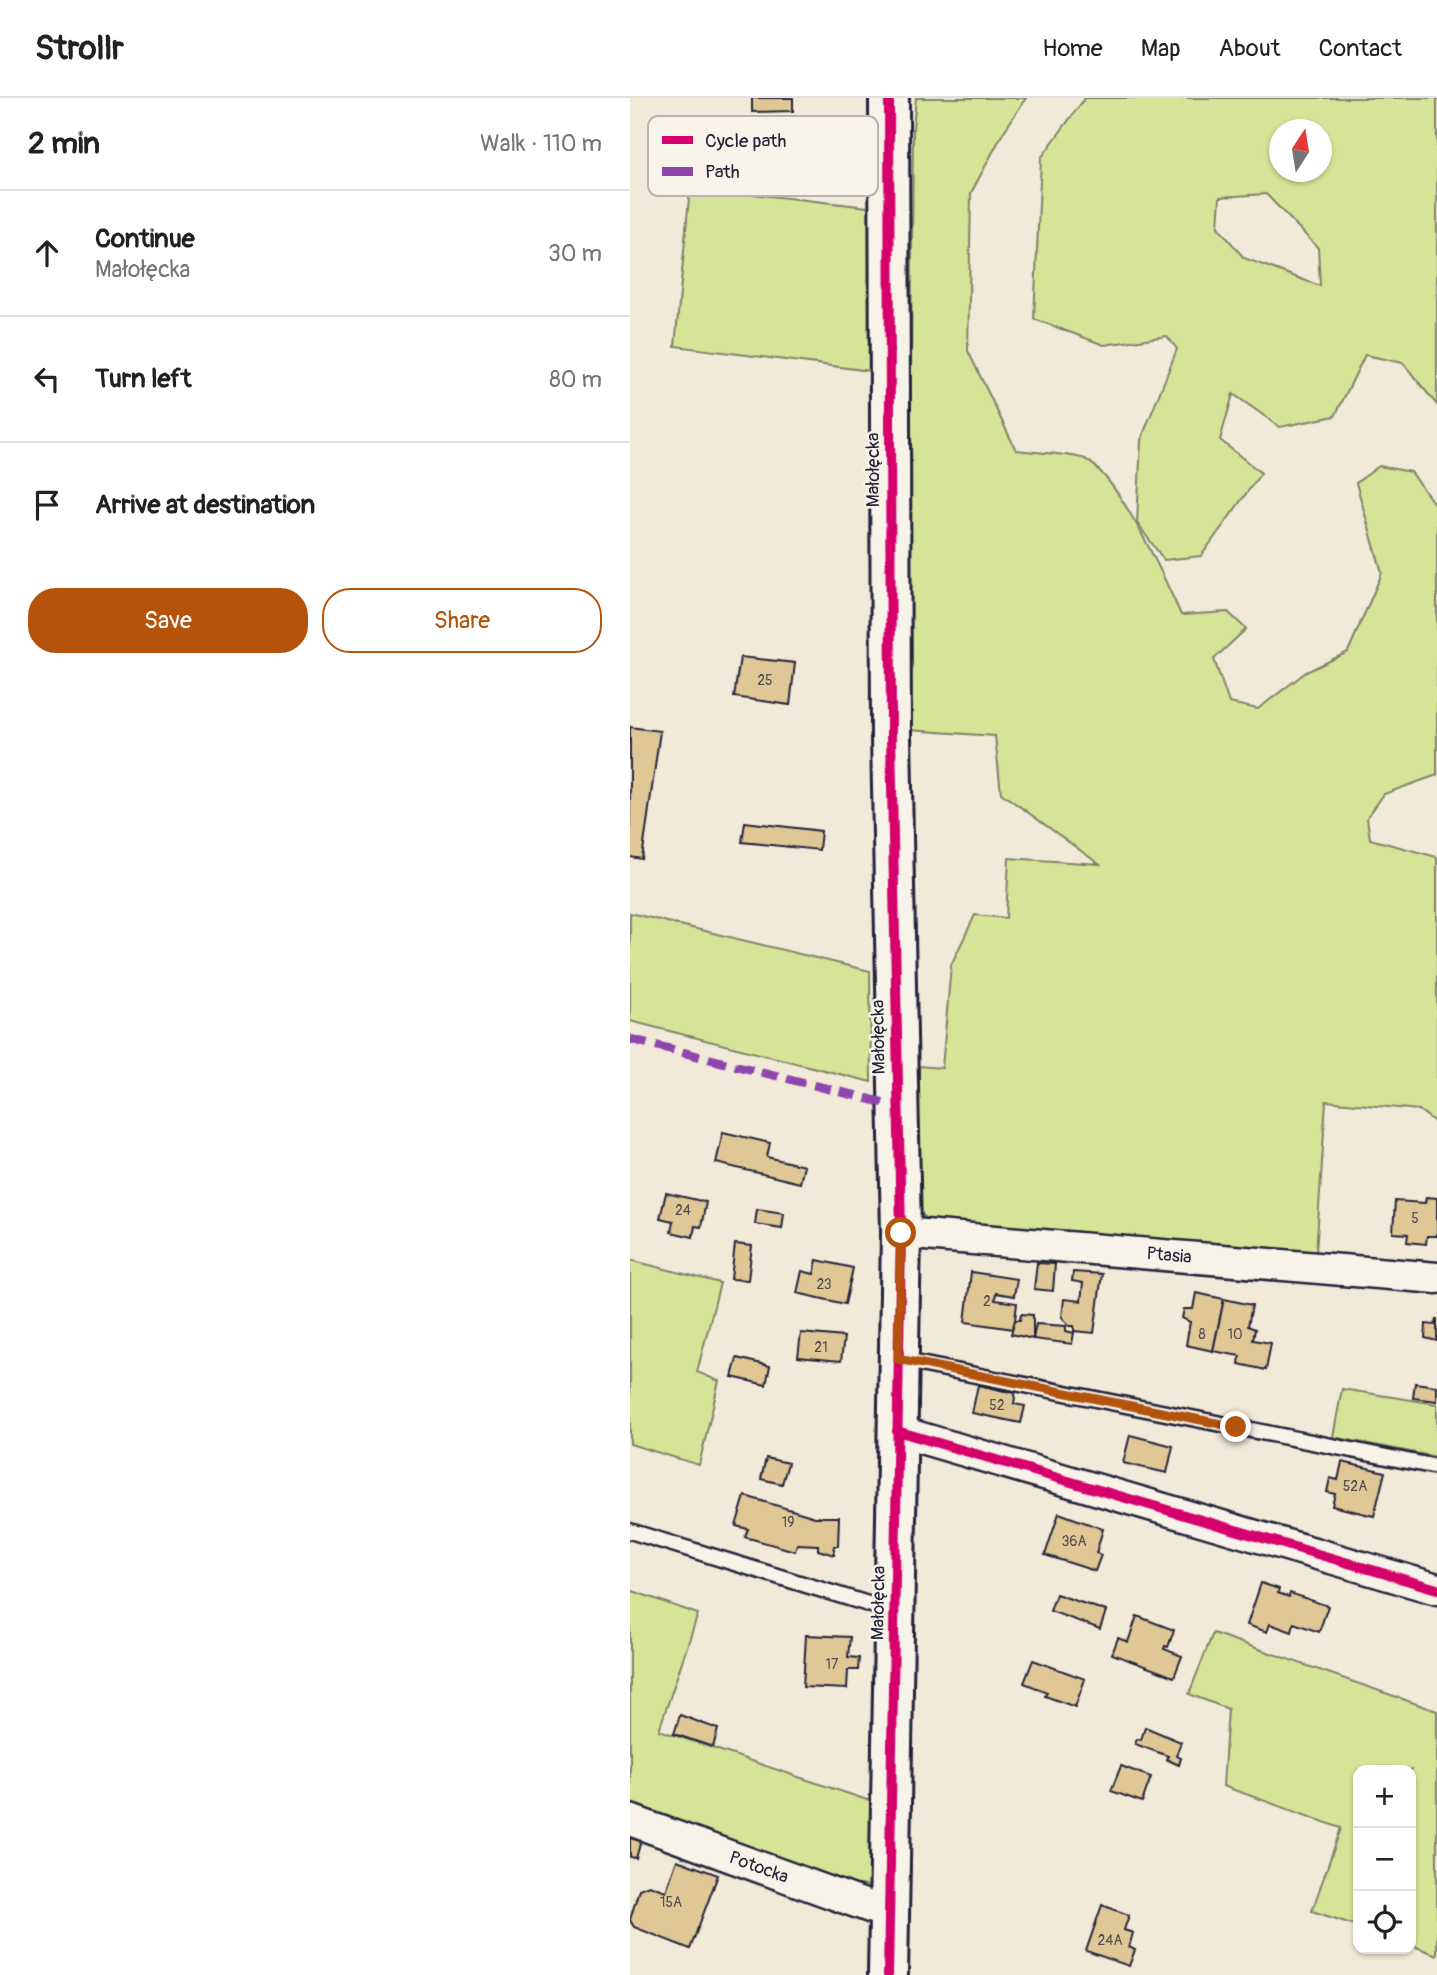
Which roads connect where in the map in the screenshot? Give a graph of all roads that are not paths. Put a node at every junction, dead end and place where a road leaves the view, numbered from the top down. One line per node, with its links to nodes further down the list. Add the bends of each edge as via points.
1 (889, 98): 2 (street, Małołęcka, via 891,737)
2 (901, 1233): 3 (street, Ptasia); 4 (street, Małołęcka)
3 (1437, 1278)
4 (898, 1359): 5 (street, Małołęcka); 6 (lane)
5 (897, 1431): 8 (street); 9 (street, Małołęcka)
6 (1437, 1467)
7 (630, 1531): 9 (lane)
8 (1437, 1589)
9 (896, 1612): 11 (street, Małołęcka)
10 (630, 1820): 11 (street, Potocka)
11 (889, 1914): 12 (street, Małołęcka)
12 (888, 1975)

